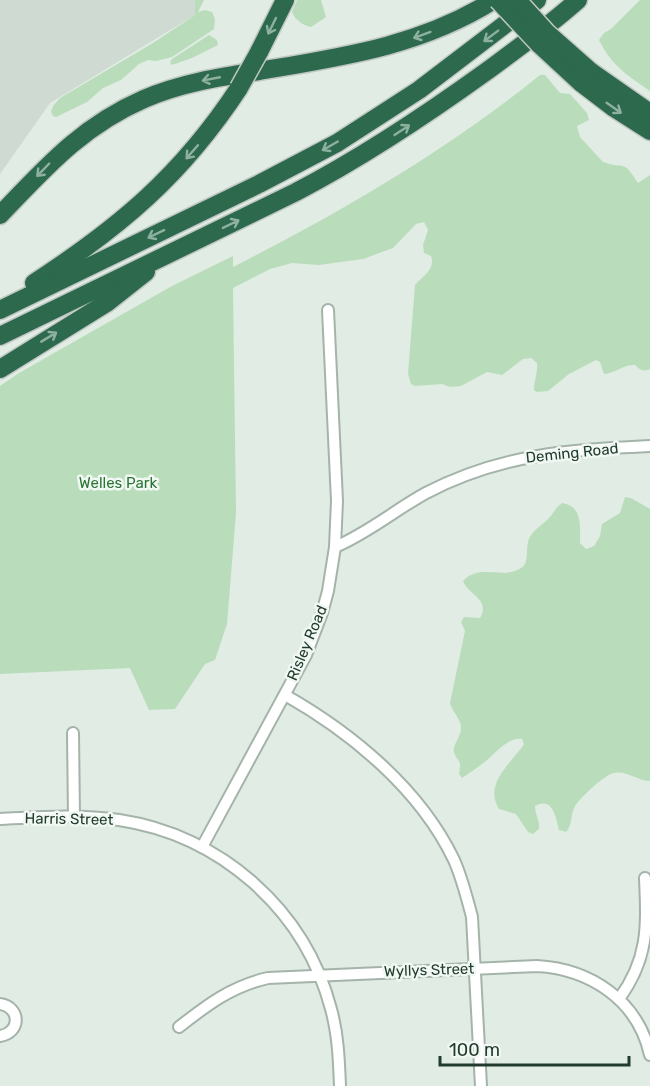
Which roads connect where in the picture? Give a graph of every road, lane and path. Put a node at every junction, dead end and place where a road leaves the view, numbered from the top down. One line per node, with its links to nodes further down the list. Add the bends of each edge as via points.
1 (285, 0): 11 (highway, one-way to 11, bridge, via 239,88 196,146 140,206 86,249)
2 (496, 0): 6 (highway, bridge, via 540,45); 9 (highway, one-way to 9, via 451,23 384,48 189,84 144,99 69,144)
3 (517, 0): 6 (highway, bridge)
4 (537, 0): 12 (highway, one-way to 12, via 425,85 336,143)
5 (578, 0): 10 (highway, one-way to 5, via 308,186 373,148 476,79)
6 (585, 77): 7 (highway); 8 (highway, one-way to 8, via 614,108)
7 (650, 113)
8 (650, 131)
9 (0, 215)
10 (159, 258): 14 (highway); 15 (highway, one-way to 10, via 118,295)
11 (0, 305)
12 (0, 310)
13 (328, 310): 17 (street, Risley Road, via 337,501)
14 (0, 336)
15 (0, 369)
16 (650, 446): 17 (street, Deming Road, via 561,451 485,468 427,493)
17 (335, 547): 18 (street, Risley Road, via 318,624)
18 (285, 695): 22 (street, Risley Road); 24 (street, via 372,757 435,828 454,861 467,898)
19 (73, 733): 20 (street)
20 (74, 816): 21 (street, Harris Street); 22 (street, Harris Street, via 139,823)
21 (0, 819)
22 (202, 847): 25 (street, Harris Street, via 236,868 268,897 292,926)
23 (645, 878): 26 (street, via 644,949 635,974)
24 (475, 968): 25 (street, Wyllys Street); 26 (street, Wyllys Street, via 561,969 595,981); 32 (street)
25 (320, 975): 28 (street, Wyllys Street, via 280,976 245,984 214,1000); 31 (street, Harris Street, via 335,1028)
26 (619, 999): 30 (street, Wyllys Street, via 641,1029)
27 (0, 1004): 29 (street, via 13,1009 17,1020 9,1034)
28 (179, 1027)
29 (0, 1036)
30 (650, 1055)
31 (340, 1086)
32 (481, 1086)

